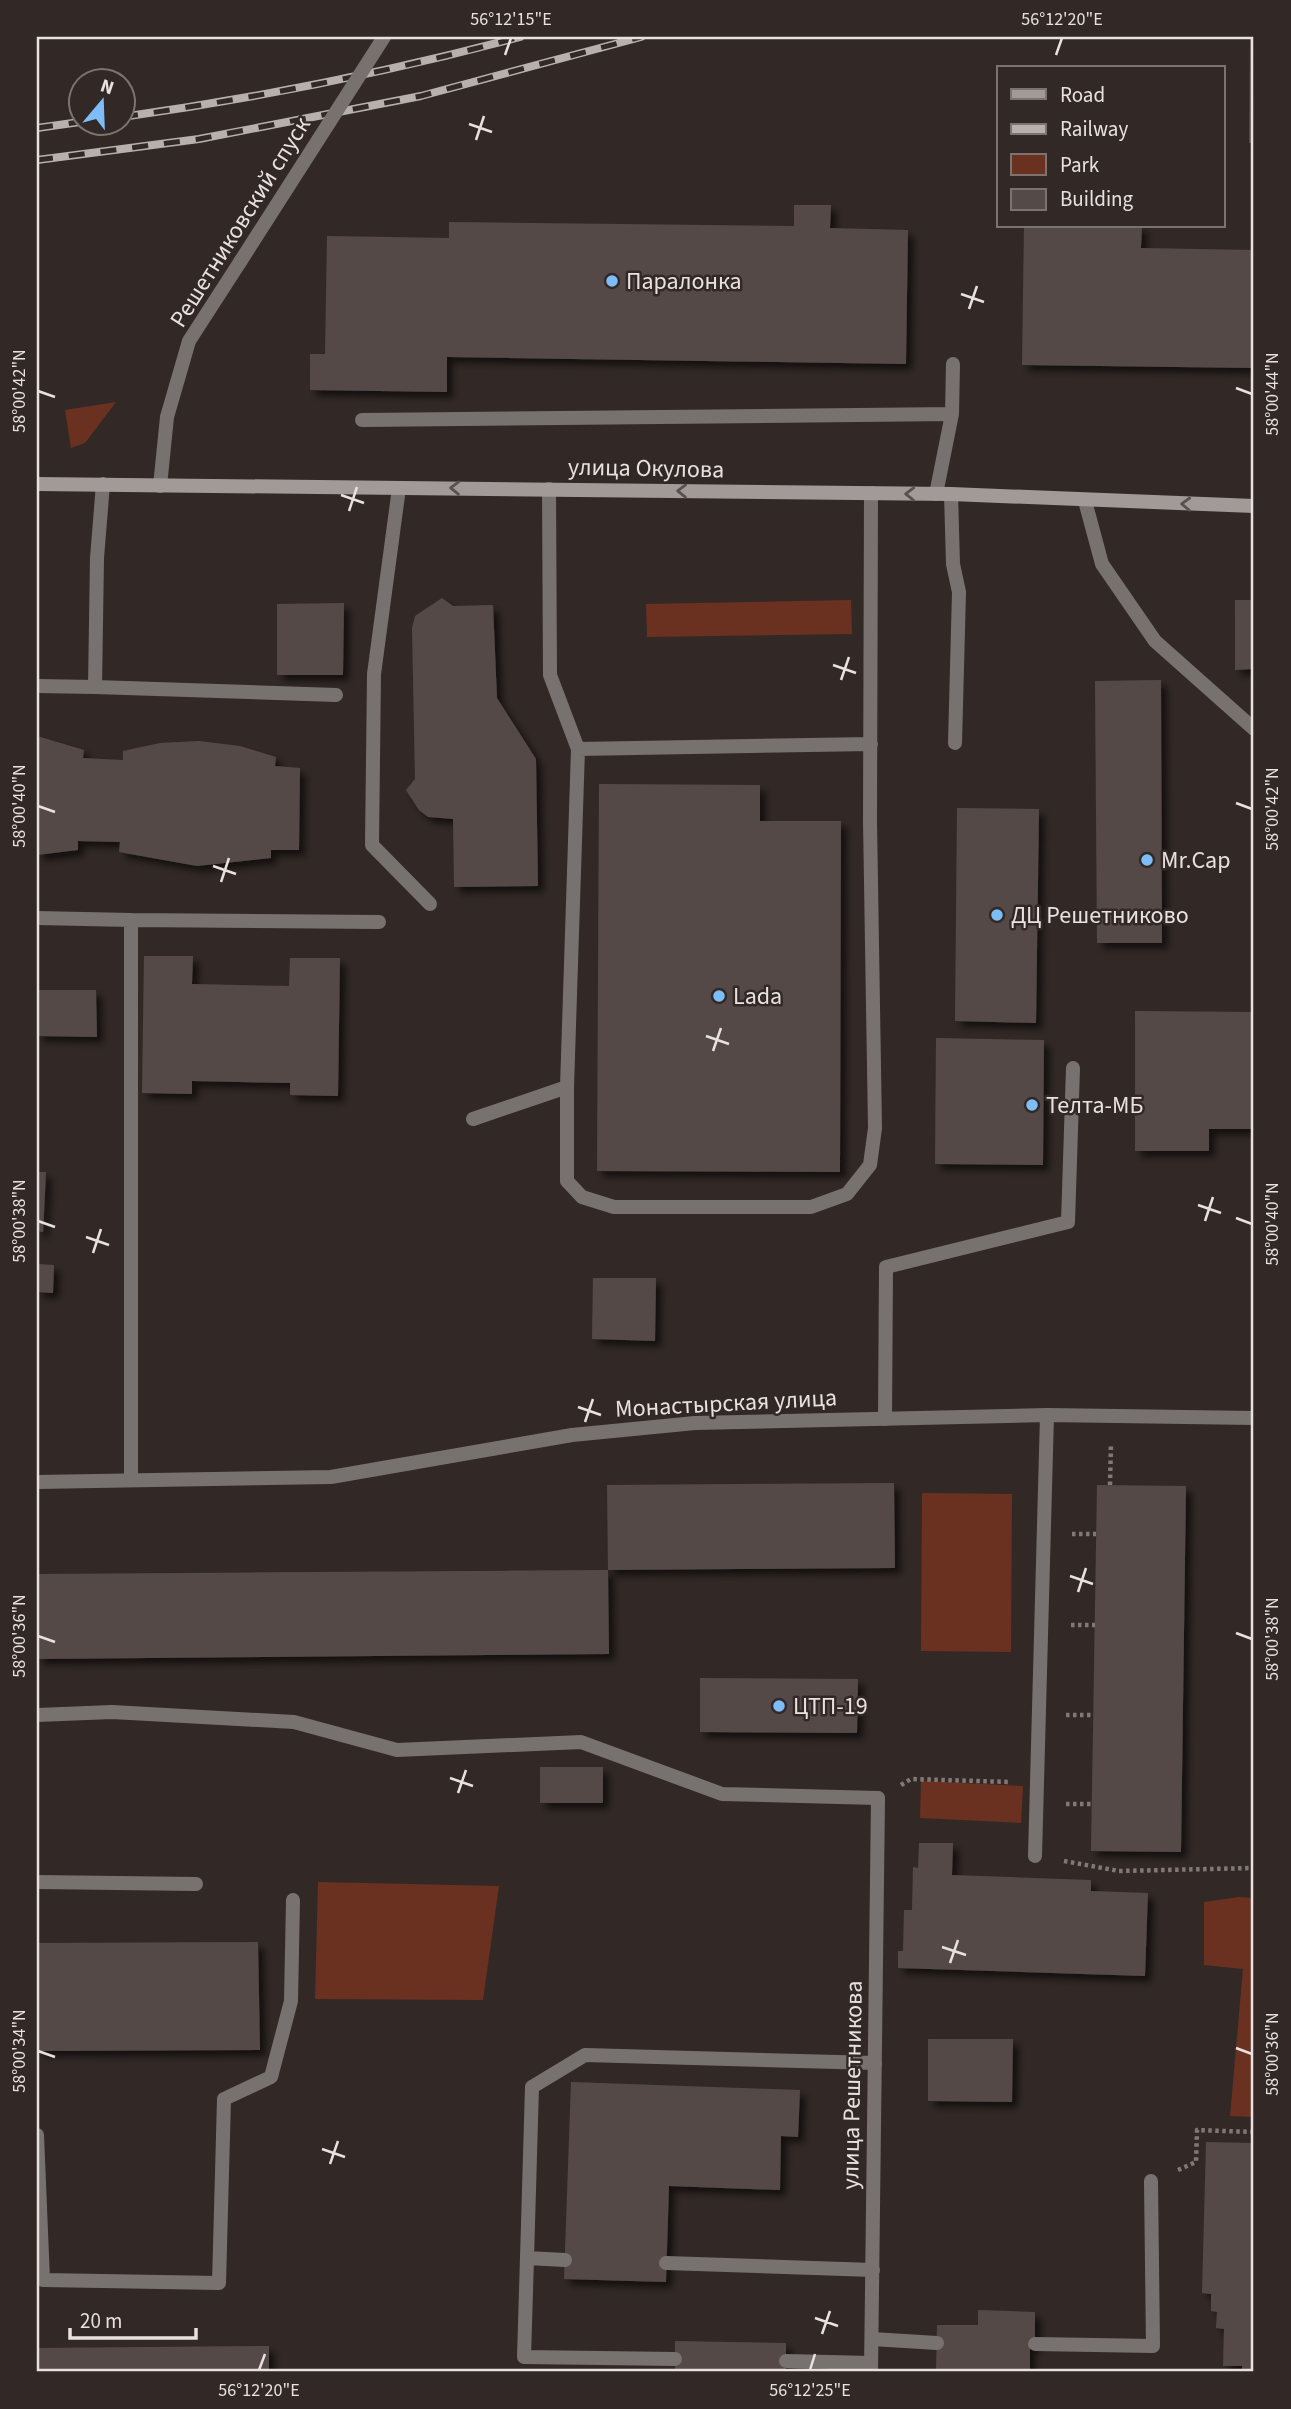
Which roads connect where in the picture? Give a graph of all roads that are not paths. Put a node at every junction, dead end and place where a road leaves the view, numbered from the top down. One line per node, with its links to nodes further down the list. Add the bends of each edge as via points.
1 (384, 37): 7 (street, Решетниковский спуск, bridge, via 190,341 167,417)
2 (953, 364): 3 (street)
3 (952, 414): 4 (street); 11 (street)
4 (362, 420)
5 (37, 484): 6 (main road, улица Окулова)
6 (103, 484): 7 (main road, улица Окулова); 15 (street)
7 (160, 486): 8 (main road, улица Окулова)
8 (399, 488): 9 (main road, улица Окулова, one-way to 8); 21 (street, via 374,674 372,845)
9 (549, 489): 10 (main road, улица Окулова, one-way to 9); 20 (street, via 550,675)
10 (871, 494): 11 (main road, улица Окулова, one-way to 10); 19 (street)
11 (944, 494): 12 (main road, улица Окулова); 18 (street, via 958,592)
12 (1085, 501): 13 (main road, улица Окулова, one-way to 12); 17 (street, via 1102,564 1155,641)
13 (1254, 506)
14 (37, 685): 15 (street)
15 (94, 687): 16 (street)
16 (335, 695)
17 (1254, 729)
18 (955, 743)
19 (871, 744): 20 (street); 26 (street, via 875,1128 870,1165 846,1194 811,1207 614,1207 582,1197 567,1181)
20 (578, 749): 26 (street)
21 (430, 904)
22 (37, 918): 23 (street)
23 (131, 920): 24 (street); 31 (street)
24 (379, 922)
25 (1073, 1068): 30 (street, via 1069,1222 886,1267)
26 (566, 1087): 27 (street)
27 (473, 1119)
28 (1047, 1415): 29 (street, Монастырская улица); 30 (street, Монастырская улица); 34 (street)
29 (1254, 1418)
30 (885, 1419): 31 (street, Монастырская улица, via 695,1423 572,1435 331,1477)
31 (131, 1480): 32 (street, Монастырская улица)
32 (37, 1482)
33 (37, 1715): 38 (street, улица Решетникова, via 112,1712 294,1722 397,1749 581,1742 722,1794 878,1798)
34 (1035, 1856)
35 (37, 1882): 36 (street)
36 (196, 1884)
37 (293, 1900): 39 (street, via 290,2001 271,2077 224,2099 219,2283 43,2280)
38 (875, 2063): 41 (street, via 585,2055 532,2087); 44 (street, улица Решетникова)
39 (37, 2136)
40 (1151, 2181): 47 (street, via 1153,2346)
41 (527, 2258): 42 (street); 48 (street, via 524,2357)
42 (565, 2260)
43 (666, 2263): 44 (street)
44 (873, 2270): 45 (street, улица Решетникова)
45 (872, 2339): 46 (street); 50 (street, улица Решетникова)
46 (937, 2343)
47 (1035, 2344)
48 (675, 2359)
49 (786, 2361): 50 (street)
50 (871, 2367)

